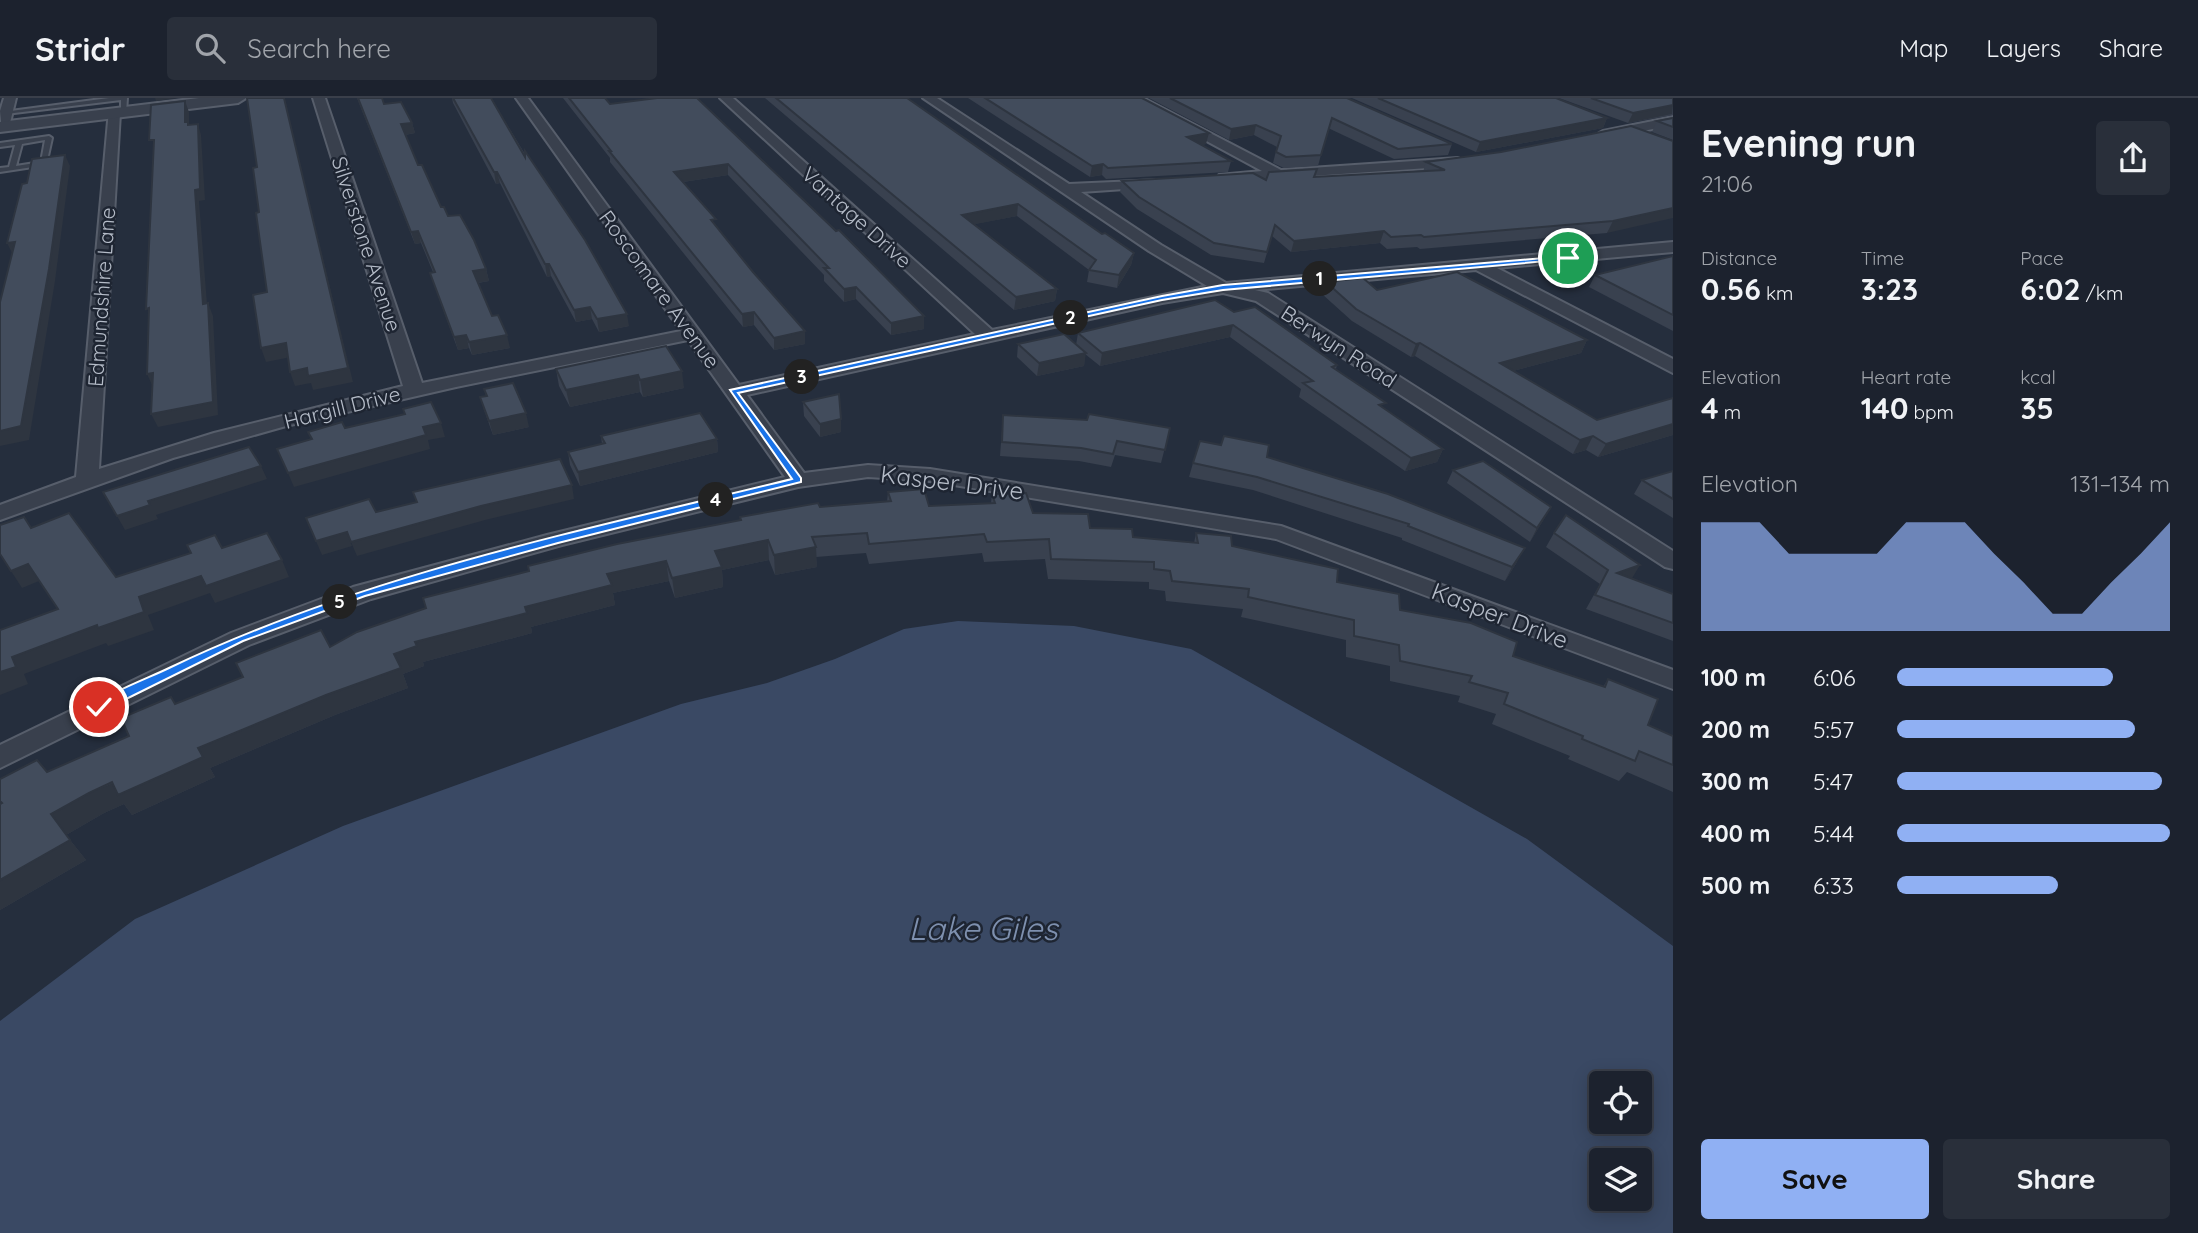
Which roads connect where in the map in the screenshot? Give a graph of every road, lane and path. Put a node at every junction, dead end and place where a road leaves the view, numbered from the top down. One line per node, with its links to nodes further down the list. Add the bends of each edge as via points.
1 (10, 98): 11 (street)
2 (238, 98): 8 (street)
3 (319, 98): 30 (street, Silverstone Avenue)
4 (522, 98): 27 (street, Roscomare Avenue)
5 (726, 98): 28 (street, Vantage Drive)
6 (929, 98): 23 (street, Berwyn Road)
7 (1133, 98): 20 (street)
8 (119, 113): 11 (street); 32 (street, Edmundshire Lane)
9 (1602, 121): 12 (street)
10 (1673, 121): 12 (street)
11 (3, 122)
12 (1627, 130): 13 (street); 14 (street)
13 (1588, 138)
14 (1650, 139)
15 (19, 142): 16 (lane); 18 (lane); 18 (lane, via 49,138 44,164)
16 (0, 145)
17 (1452, 150): 20 (street, via 1475,160)
18 (12, 168): 19 (lane)
19 (0, 170)
20 (1279, 175): 21 (street)
21 (1213, 179)
22 (1173, 182): 23 (street)
23 (1066, 189): 26 (street, Berwyn Road)
24 (1673, 247): 25 (street)
25 (1481, 266): 26 (street); 29 (street)
26 (1223, 288): 28 (street); 35 (street, Berwyn Road, via 1262,297)
27 (693, 334): 30 (street, Hargill Drive); 31 (street, Roscomare Avenue)
28 (988, 336): 31 (street)
29 (1673, 367)
30 (414, 389): 32 (street, Hargill Drive, via 219,438)
31 (733, 392): 33 (street, Roscomare Avenue)
32 (87, 480): 34 (street, Hargill Drive)
33 (797, 480): 36 (street, Kasper Drive, via 868,471 930,475 1281,533); 37 (street, Kasper Drive, via 362,593 240,639)
34 (0, 513)
35 (1673, 562)
36 (1673, 680)
37 (0, 757)

